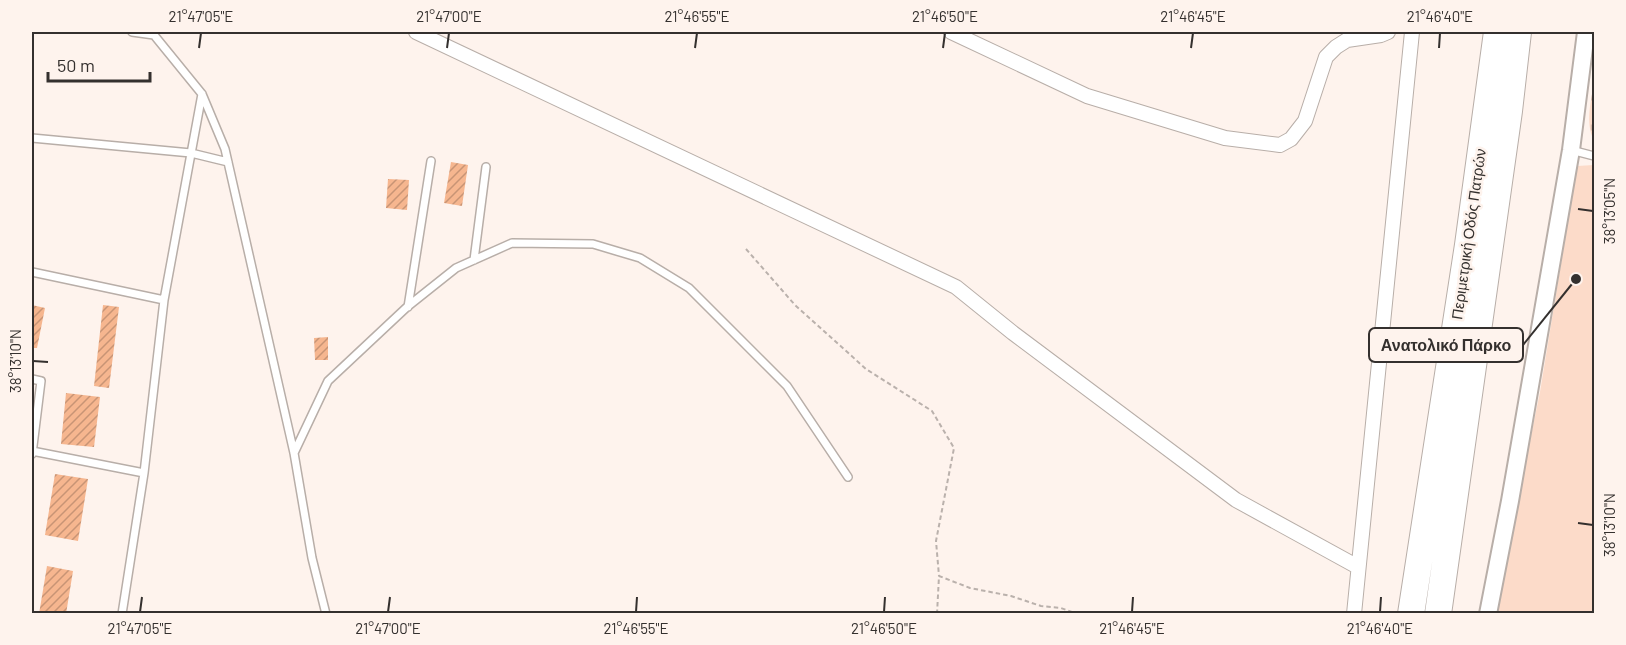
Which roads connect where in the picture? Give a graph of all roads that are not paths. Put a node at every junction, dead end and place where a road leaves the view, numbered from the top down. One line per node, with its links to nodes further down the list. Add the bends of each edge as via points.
1 (132, 32): 10 (lane, via 154,35)
2 (416, 32): 27 (street, via 956,287 1236,500)
3 (951, 32): 9 (street, via 1087,96 1225,138 1281,145 1305,121 1326,57)
4 (1388, 32): 9 (street)
5 (1413, 32): 27 (street)
6 (1497, 32): 31 (highway, Περιμετρική Οδός Πατρών)
7 (1518, 32): 32 (highway, Περιμετρική Οδός Πατρών)
8 (1586, 32): 12 (street)
9 (1356, 34)
10 (202, 94): 13 (lane); 16 (lane)
11 (32, 138): 13 (lane)
12 (1571, 150): 14 (lane); 33 (street)
13 (191, 153): 16 (lane); 20 (lane)
14 (1594, 156)
15 (431, 161): 21 (lane)
16 (228, 162): 24 (lane)
17 (486, 167): 18 (lane)
18 (474, 260): 21 (lane, via 456,268); 26 (lane, via 512,243 593,244 640,258 689,288 786,386)
19 (32, 272): 20 (lane)
20 (164, 300): 25 (lane)
21 (407, 307): 24 (lane, via 328,381)
22 (32, 379): 23 (lane, via 41,381)
23 (32, 452): 25 (lane)
24 (294, 453): 29 (lane)
25 (144, 473): 28 (lane)
26 (848, 477)
27 (1359, 567): 30 (street)
28 (122, 614)
29 (326, 614)
30 (1354, 614)
31 (1411, 614)
32 (1438, 614)
33 (1488, 614)

